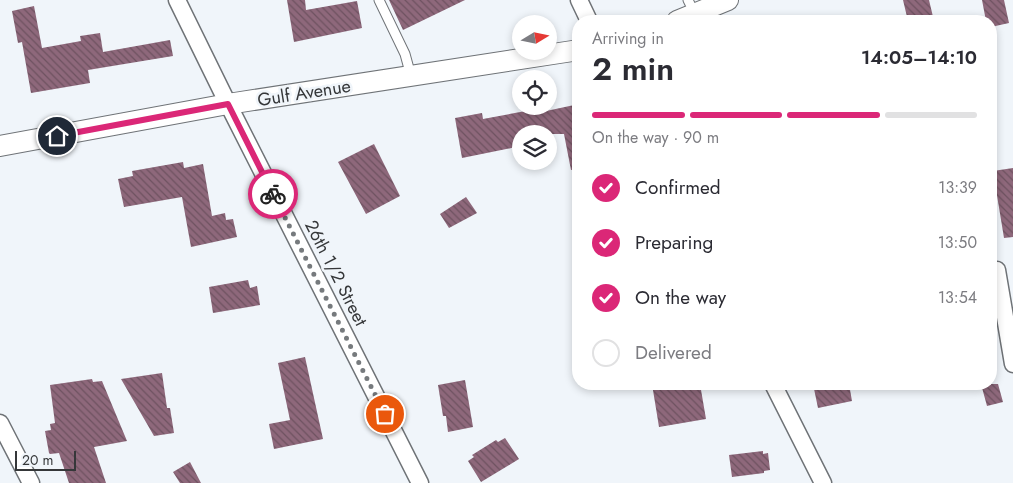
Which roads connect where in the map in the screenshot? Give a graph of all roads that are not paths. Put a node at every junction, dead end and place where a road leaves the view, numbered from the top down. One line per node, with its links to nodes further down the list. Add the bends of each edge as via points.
1 (177, 0): 9 (street, 26th 1/2 Street)
2 (379, 0): 8 (lane, via 406,54)
3 (579, 0): 6 (street)
4 (728, 0): 5 (street)
5 (687, 12)
6 (586, 15)
7 (572, 51): 8 (street, Gulf Avenue)
8 (411, 76): 9 (street, Gulf Avenue)
9 (228, 104): 10 (street, Gulf Avenue); 16 (street, 26th 1/2 Street)
10 (0, 146)
11 (997, 270): 12 (street)
12 (1013, 364)
13 (776, 390): 17 (street)
14 (0, 423): 15 (street)
15 (31, 483)
16 (420, 483)
17 (824, 483)

